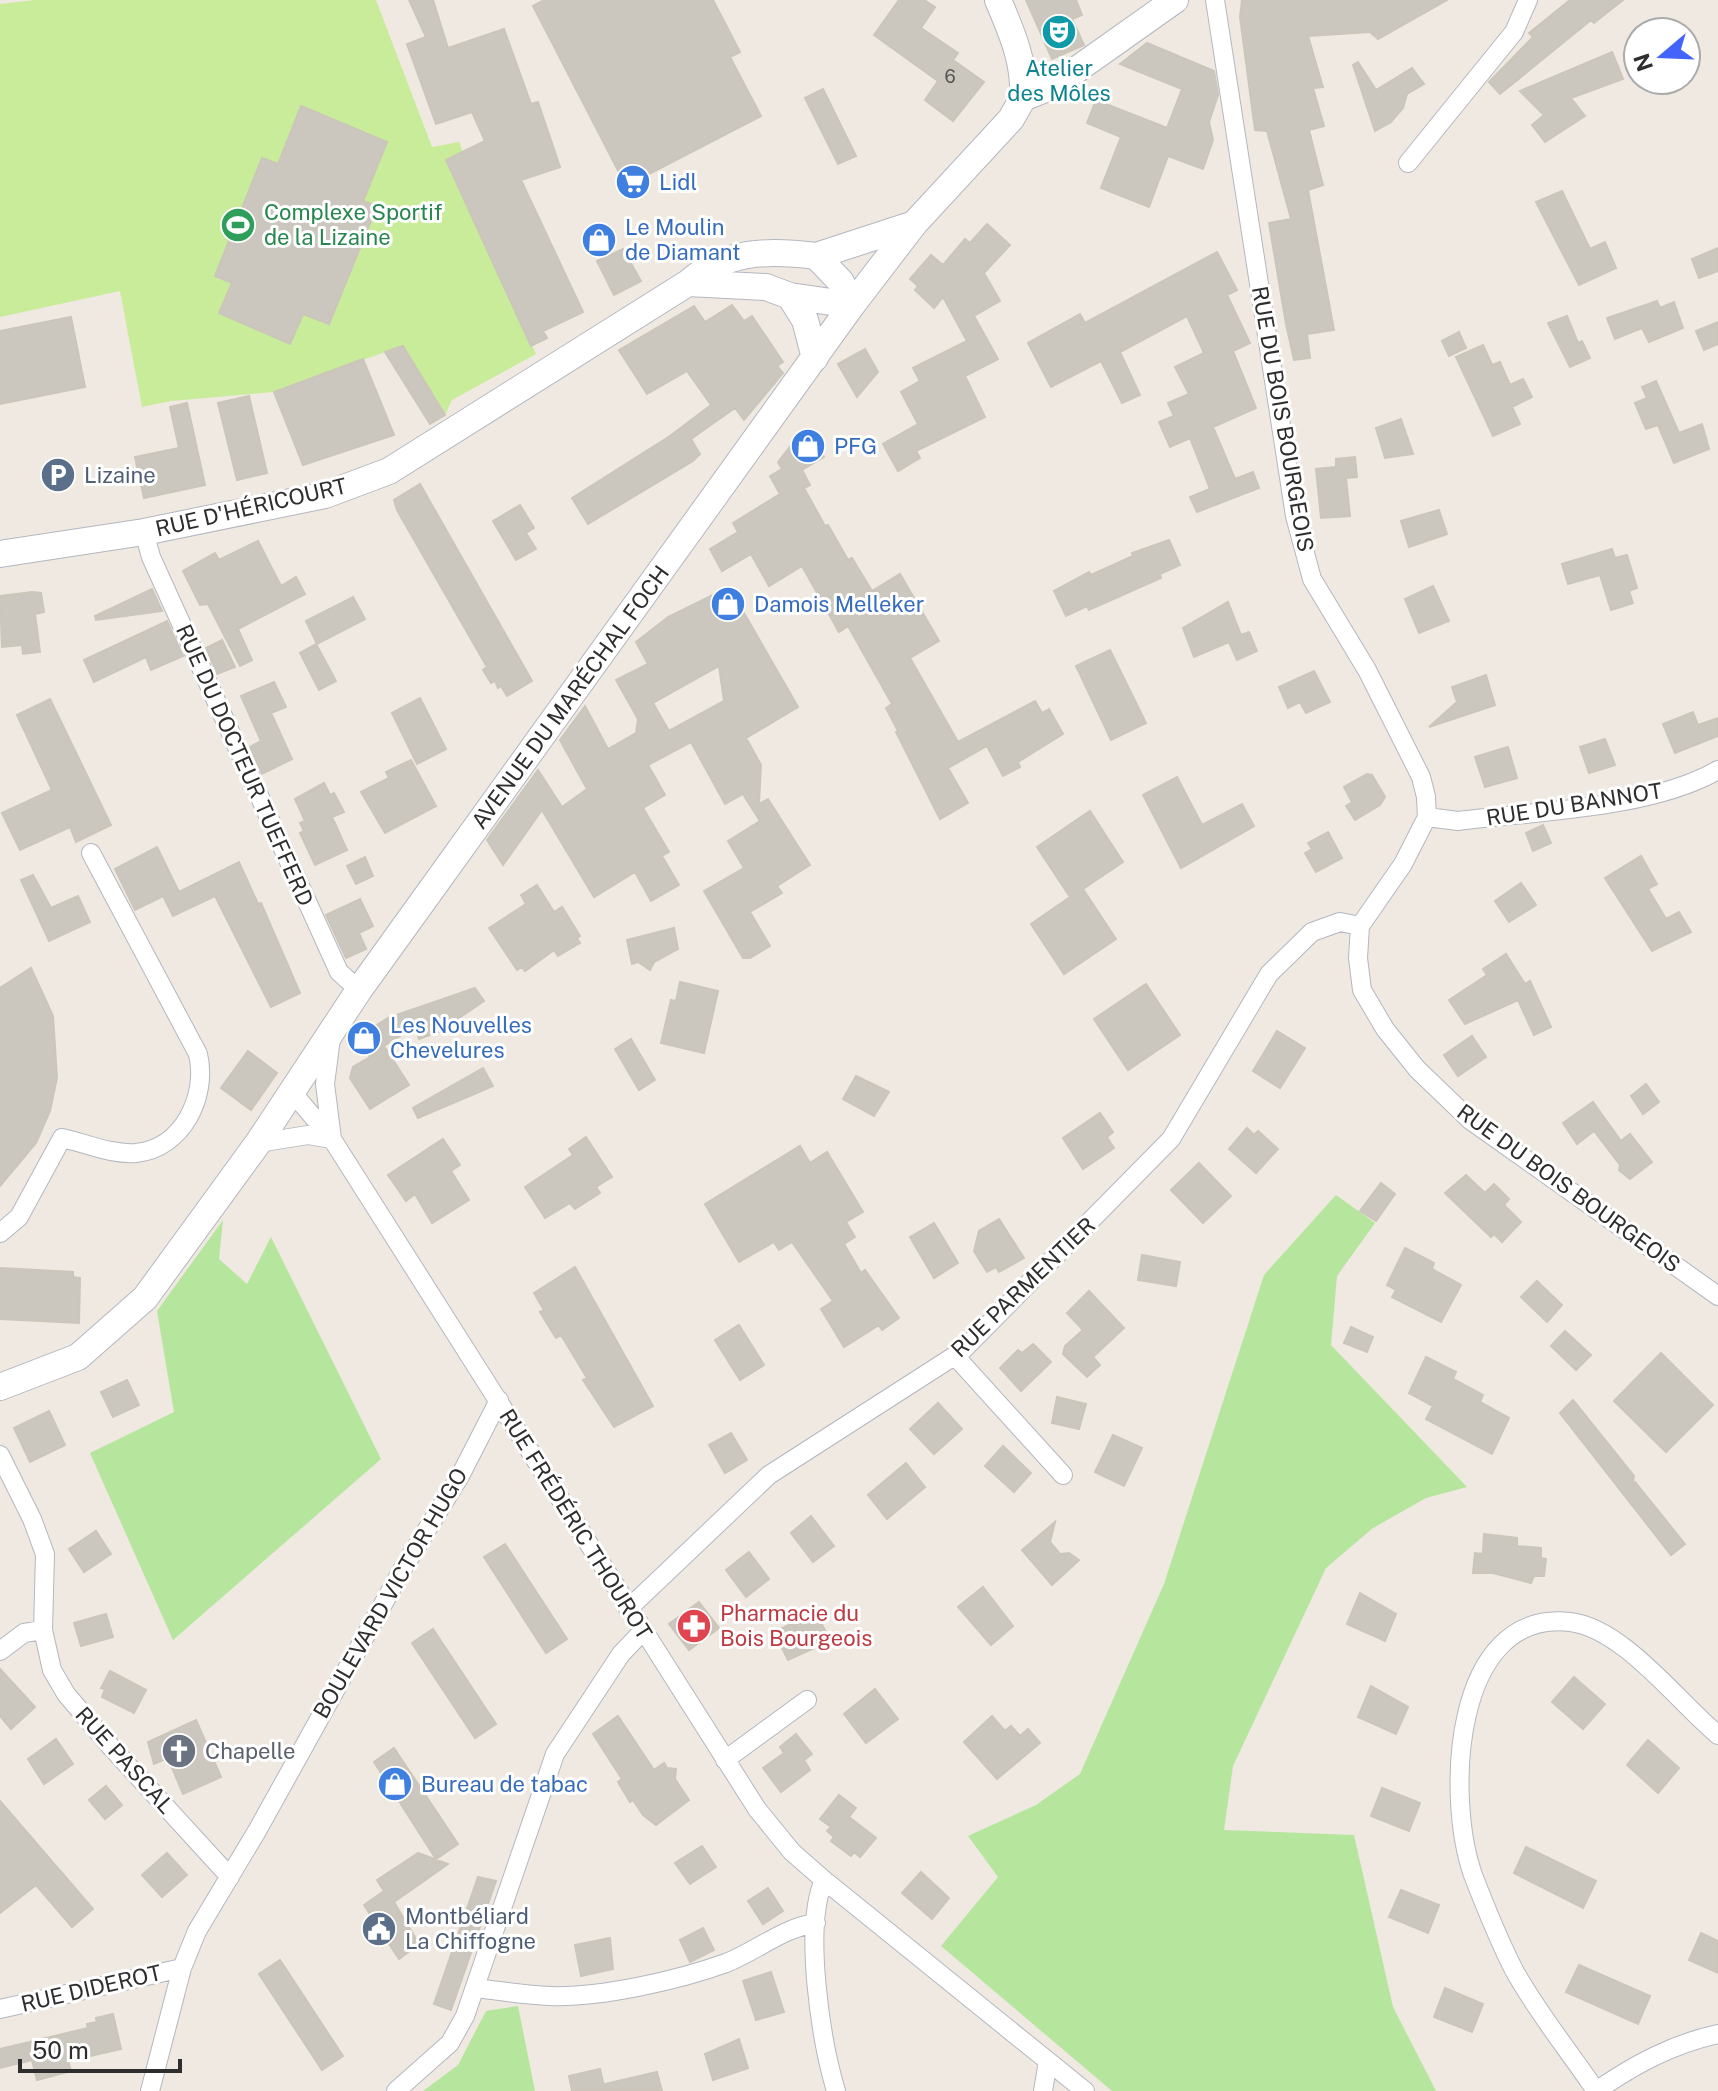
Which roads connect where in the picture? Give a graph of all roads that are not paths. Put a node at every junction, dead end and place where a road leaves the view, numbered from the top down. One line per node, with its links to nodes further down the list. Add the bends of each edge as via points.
1 (998, 0): 5 (street, via 1018,46)
2 (1175, 0): 5 (street, via 1055,85)
3 (1215, 0): 16 (street, RUE DU BOIS BOURGEOIS, via 1295,516 1312,579 1367,670 1421,777)
4 (1528, 0): 6 (street, via 1514,32)
5 (1023, 98): 7 (street, AVENUE DU MARÉCHAL FOCH, via 1011,119)
6 (1408, 163)
7 (914, 224): 8 (street); 11 (street, AVENUE DU MARÉCHAL FOCH)
8 (816, 256): 9 (street, RUE D'HÉRICOURT, via 764,253 723,260); 11 (street, via 841,282)
9 (688, 283): 10 (street, via 766,287); 13 (street, RUE D'HÉRICOURT, via 389,471 325,495)
10 (790, 296): 11 (street); 12 (street, via 805,320)
11 (852, 305): 12 (street, AVENUE DU MARÉCHAL FOCH)
12 (815, 358): 19 (street, AVENUE DU MARÉCHAL FOCH)
13 (144, 532): 14 (street, RUE D'HÉRICOURT); 19 (street, RUE DU DOCTEUR TUEFFERD, via 339,972)
14 (0, 554)
15 (1718, 770): 16 (street, RUE DU BANNOT, via 1647,797 1458,821)
16 (1427, 817): 18 (street, via 1403,864)
17 (91, 853): 24 (street, via 198,1054 203,1074 198,1102 177,1132 159,1146 137,1153 62,1138 19,1217)
18 (1360, 926): 25 (street, RUE DU BOIS BOURGEOIS, via 1362,990 1417,1069 1470,1120); 26 (street, RUE PARMENTIER, via 1340,922 1312,932 1269,974 1171,1139)
19 (359, 990): 20 (street, AVENUE DU MARÉCHAL FOCH)
20 (333, 1028): 21 (street, AVENUE DU MARÉCHAL FOCH); 22 (street, RUE FRÉDÉRIC THOUROT, via 325,1084)
21 (292, 1092): 22 (street, RUE FRÉDÉRIC THOUROT); 23 (street, AVENUE DU MARÉCHAL FOCH)
22 (332, 1139): 23 (street, via 308,1135); 28 (street, RUE FRÉDÉRIC THOUROT)
23 (258, 1143): 27 (street, AVENUE DU MARÉCHAL FOCH, via 145,1298 78,1357)
24 (0, 1233)
25 (1718, 1296)
26 (955, 1356): 30 (street); 31 (street, RUE PARMENTIER, via 769,1475)
27 (0, 1387)
28 (499, 1400): 31 (street, RUE FRÉDÉRIC THOUROT); 38 (street, BOULEVARD VICTOR HUGO)
29 (0, 1455): 32 (street, RUE PASCAL, via 45,1554)
30 (1063, 1475)
31 (628, 1609): 33 (street, RUE FRÉDÉRIC THOUROT)
32 (43, 1630): 34 (street, via 24,1633); 38 (street, RUE PASCAL, via 59,1682)
33 (642, 1632): 37 (street, RUE FRÉDÉRIC THOUROT); 42 (street, via 621,1654 555,1754)
34 (0, 1651)
35 (807, 1700): 37 (street)
36 (1718, 1735): 51 (street, via 1642,1663 1605,1635 1571,1622 1539,1623 1512,1635 1471,1690 1457,1785 1472,1872 1514,1970)
37 (725, 1760): 39 (street, RUE FRÉDÉRIC THOUROT, via 792,1852)
38 (230, 1877): 41 (street, BOULEVARD VICTOR HUGO)
39 (824, 1880): 40 (street, via 816,1898); 45 (street, RUE FRÉDÉRIC THOUROT)
40 (816, 1923): 42 (street, via 795,1926 697,1973 631,1987 552,1997); 48 (street, via 819,2002)
41 (182, 1968): 43 (street, RUE DIDEROT); 46 (street, BOULEVARD VICTOR HUGO)
42 (476, 1988): 47 (street, via 450,2043)
43 (0, 2009)
44 (1718, 2034): 51 (street, via 1683,2042)
45 (1048, 2061): 49 (street); 50 (street, RUE FRÉDÉRIC THOUROT)
46 (150, 2091)
47 (396, 2091)
48 (836, 2091)
49 (1043, 2091)
50 (1085, 2091)
51 (1596, 2091)

